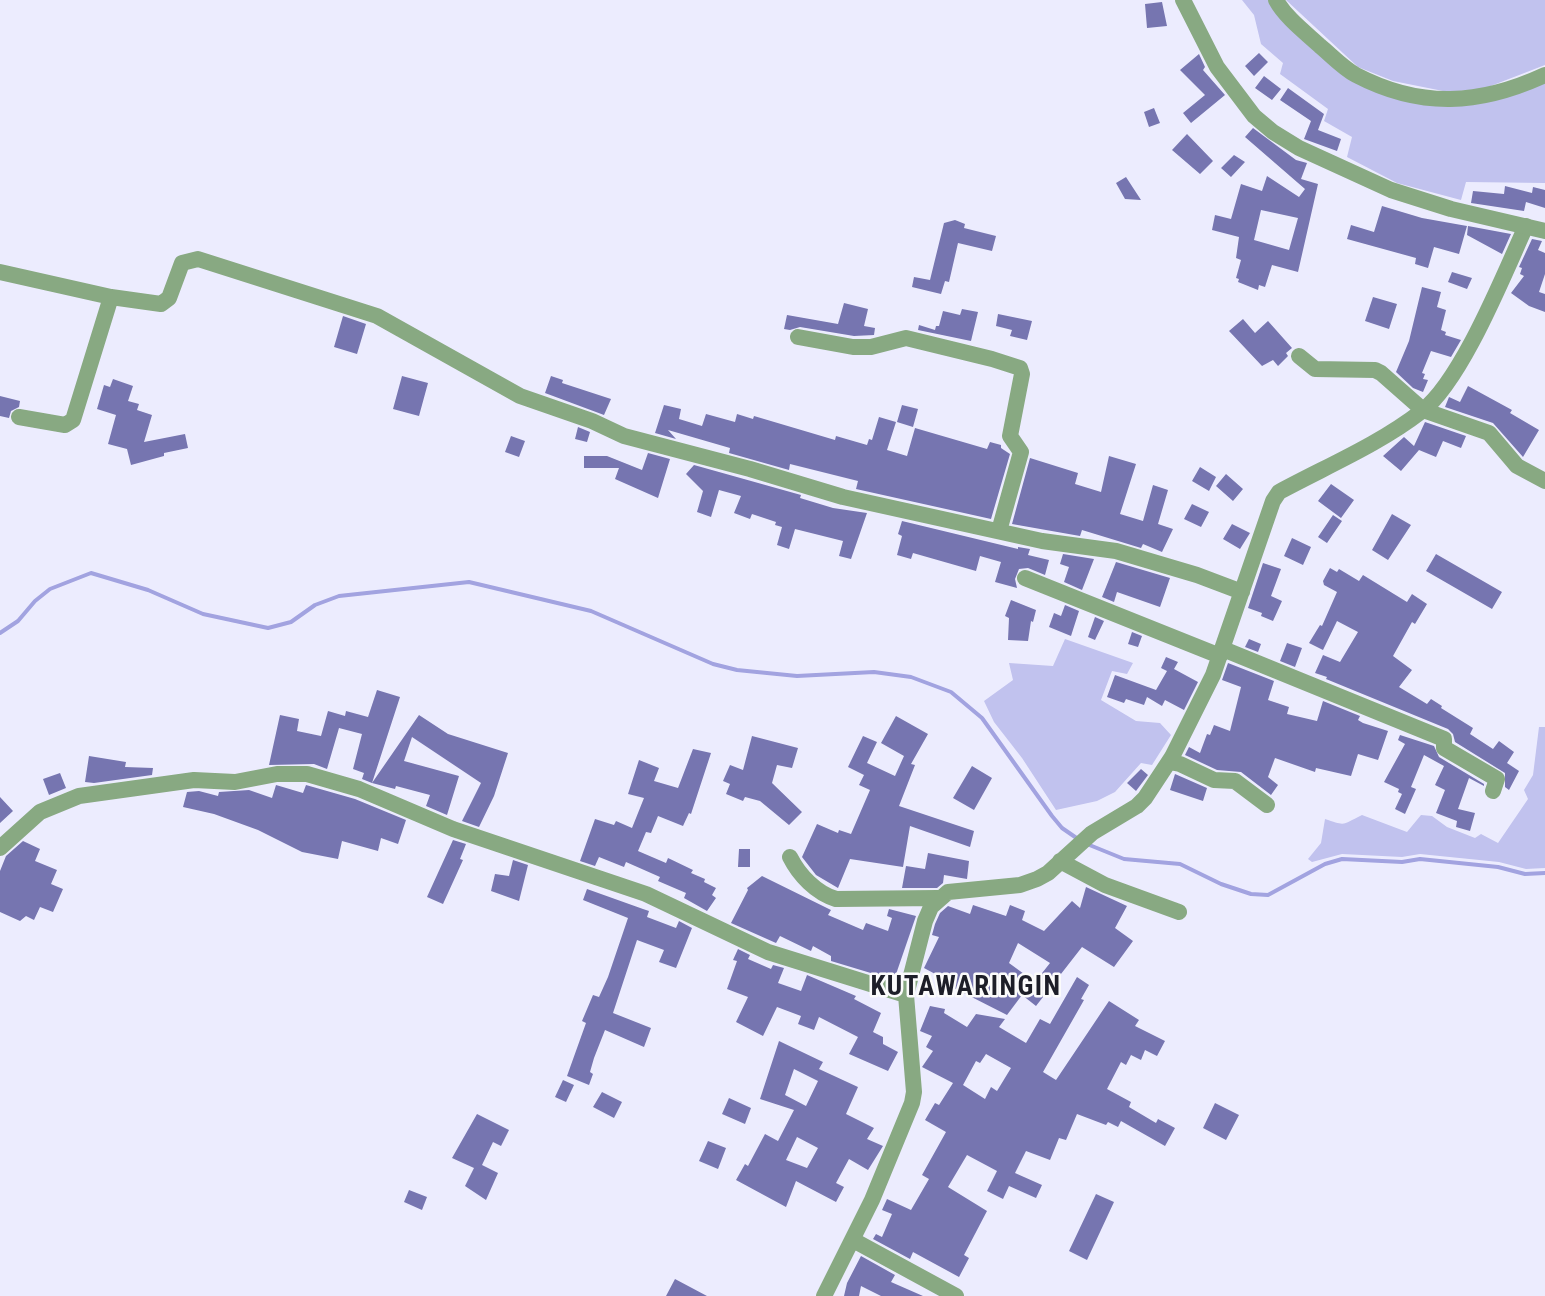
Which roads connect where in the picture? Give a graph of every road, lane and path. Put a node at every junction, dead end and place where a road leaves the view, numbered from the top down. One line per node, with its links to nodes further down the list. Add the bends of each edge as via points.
1 (1183, 0): 4 (street, via 1217,67 1254,116 1273,132 1391,190)
2 (1276, 0): 3 (street, via 1311,38 1354,74 1390,90 1448,100 1476,98)
3 (1545, 75)
4 (1526, 226): 5 (street); 10 (street, via 1456,367)
5 (1545, 231)
6 (0, 272): 7 (street)
7 (111, 297): 11 (street, via 73,420 65,425); 13 (street, via 160,304 169,298 182,262 198,259 377,316 520,396 624,436 843,497)
8 (798, 337): 13 (street, via 853,347 871,347 906,338 1020,368 1010,436 1021,452)
9 (1299, 356): 10 (street, via 1315,369 1375,370)
10 (1423, 410): 12 (street, via 1483,430 1517,466); 15 (street, via 1352,455 1279,492)
11 (19, 417)
12 (1545, 481)
13 (999, 531): 15 (street, via 1116,551)
14 (1025, 578): 16 (street)
15 (1242, 592): 16 (street)
16 (1222, 652): 17 (street); 18 (street, via 1444,739 1444,748 1497,779)
17 (1169, 762): 19 (street, via 1214,780 1235,781); 22 (street, via 1137,806 1092,833)
18 (1493, 791)
19 (1267, 805)
20 (0, 848): 25 (street, via 40,812 79,796 195,780 235,782 277,774 307,774 359,789 453,829 628,886 768,952)
21 (790, 857): 23 (street, via 799,873 836,899)
22 (1063, 859): 23 (street, via 1037,879 1020,885 960,889); 24 (street, via 1104,885)
23 (938, 898): 25 (street, via 925,921)
24 (1179, 912)
25 (906, 995): 26 (street, via 912,1103)
26 (853, 1240): 27 (street); 28 (street)
27 (824, 1296)
28 (956, 1296)

